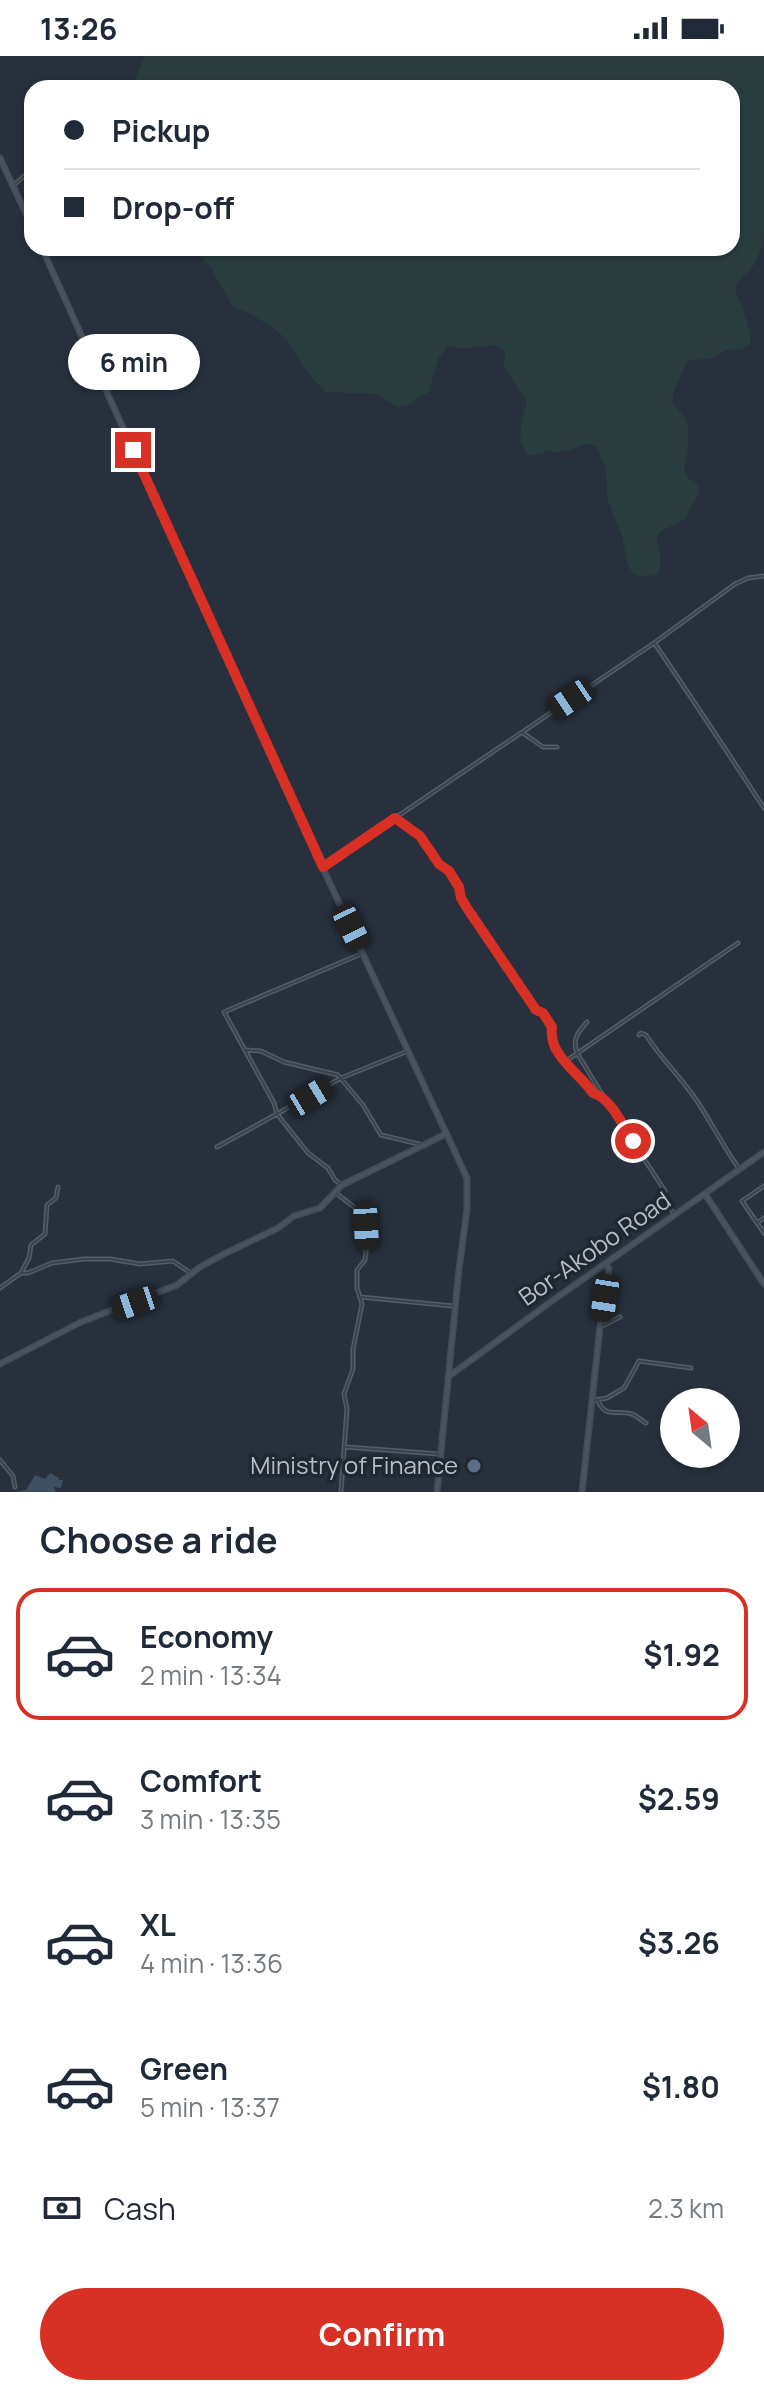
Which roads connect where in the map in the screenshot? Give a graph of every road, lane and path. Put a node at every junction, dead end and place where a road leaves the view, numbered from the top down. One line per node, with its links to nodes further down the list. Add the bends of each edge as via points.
1 (0, 158): 3 (street)
2 (24, 176): 3 (street)
3 (13, 186): 4 (street)
4 (24, 210)
5 (46, 256): 12 (street)
6 (764, 576): 7 (street, via 735,584)
7 (654, 643): 8 (street); 10 (street)
8 (522, 732): 9 (street, via 543,747); 11 (street)
9 (557, 747)
10 (764, 808)
11 (395, 818): 12 (street); 20 (street, via 420,836 449,871 467,908 552,1027)
12 (323, 867): 14 (street)
13 (738, 943): 19 (street)
14 (364, 953): 17 (street, via 224,1012); 18 (street)
15 (587, 1022): 19 (street, via 575,1037)
16 (639, 1035): 28 (street, via 644,1033 674,1069)
17 (245, 1049): 21 (street); 23 (street)
18 (409, 1050): 21 (street); 24 (street)
19 (577, 1053): 20 (street); 22 (street)
20 (565, 1062): 22 (street)
21 (341, 1078): 23 (street); 25 (street, via 381,1135)
22 (608, 1103): 34 (street, via 658,1178)
23 (277, 1114): 26 (street); 29 (street)
24 (446, 1134): 25 (street); 44 (street, via 465,1171 469,1192)
25 (424, 1145): 29 (street)
26 (217, 1147)
27 (764, 1152): 28 (street, Bor-Akobo Road)
28 (739, 1170): 33 (street, Bor-Akobo Road)
29 (342, 1185): 32 (street)
30 (764, 1186): 36 (street, via 742,1201)
31 (58, 1187): 39 (street, via 56,1198 47,1205 45,1234 31,1245)
32 (336, 1192): 40 (street, via 320,1208 294,1216); 43 (street, via 365,1219 365,1260 357,1270)
33 (705, 1194): 34 (street, Bor-Akobo Road); 41 (street)
34 (674, 1215): 38 (street, Bor-Akobo Road)
35 (764, 1218): 36 (street)
36 (757, 1223): 37 (street)
37 (764, 1233)
38 (606, 1264): 46 (street); 49 (street, Bor-Akobo Road)
39 (21, 1273): 40 (street, via 52,1263 110,1259 140,1264 173,1261); 42 (street)
40 (192, 1274): 47 (street)
41 (764, 1284)
42 (0, 1288)
43 (359, 1297): 44 (street); 52 (street, via 353,1369 344,1394)
44 (455, 1306): 49 (street)
45 (620, 1317): 46 (street)
46 (600, 1327): 50 (street)
47 (0, 1364)
48 (691, 1368): 50 (street, via 639,1361 622,1389)
49 (448, 1377): 53 (street)
50 (595, 1400): 51 (street, via 611,1414 629,1413); 58 (street)
51 (646, 1423)
52 (345, 1447): 53 (street); 56 (street)
53 (440, 1454): 57 (street)
54 (0, 1460): 55 (street)
55 (15, 1487)
56 (341, 1492)
57 (437, 1492)
58 (582, 1492)

